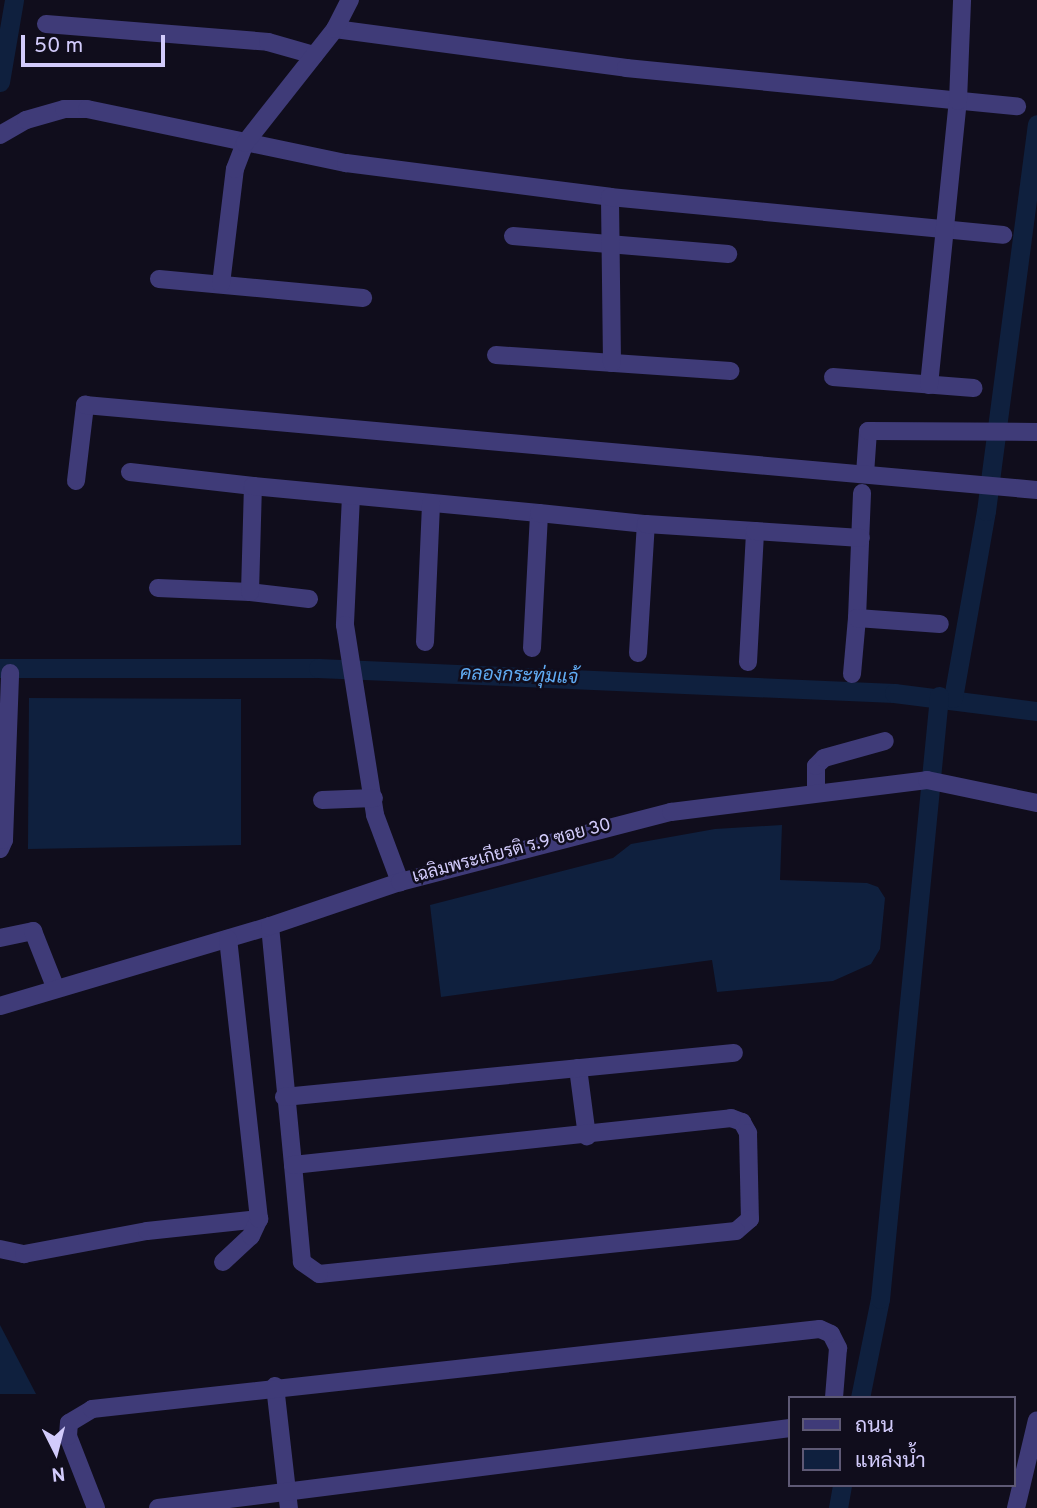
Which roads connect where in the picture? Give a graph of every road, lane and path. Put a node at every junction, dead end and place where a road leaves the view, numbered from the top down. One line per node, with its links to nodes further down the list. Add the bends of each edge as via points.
1 (349, 0): 4 (street)
2 (962, 0): 6 (street)
3 (46, 24): 5 (street, via 268,43)
4 (335, 29): 5 (street); 6 (street, via 626,68)
5 (314, 55): 9 (street)
6 (958, 101): 7 (street); 11 (street)
7 (1017, 106)
8 (0, 135): 9 (street, via 26,120 64,109 87,109)
9 (245, 143): 10 (street, via 345,163); 17 (street, via 235,169)
10 (610, 197): 11 (street); 14 (street)
11 (944, 226): 12 (street); 23 (street)
12 (1003, 235)
13 (513, 236): 14 (street)
14 (610, 244): 15 (street); 20 (street)
15 (728, 254)
16 (159, 279): 17 (street)
17 (221, 284): 18 (street)
18 (363, 298)
19 (496, 355): 20 (street)
20 (612, 363): 21 (street)
21 (730, 372)
22 (833, 377): 23 (street)
23 (929, 385): 24 (street)
24 (974, 388)
25 (1037, 432): 27 (street, via 868,431)
26 (130, 472): 29 (street)
27 (865, 474): 28 (street, via 85,405); 30 (street)
28 (76, 481)
29 (253, 486): 32 (street); 39 (street)
30 (1037, 490)
31 (862, 493): 37 (street)
32 (351, 496): 33 (street); 52 (street, via 346,628)
33 (431, 503): 34 (street); 43 (street)
34 (539, 513): 35 (street); 44 (street)
35 (646, 524): 36 (street); 45 (street)
36 (755, 531): 37 (street); 46 (street)
37 (861, 538): 41 (street)
38 (158, 588): 39 (street)
39 (250, 592): 40 (street)
40 (309, 599)
41 (857, 618): 42 (street); 48 (street)
42 (940, 624)
43 (425, 642)
44 (532, 648)
45 (638, 653)
46 (748, 662)
47 (10, 673): 49 (street)
48 (852, 674)
49 (5, 700): 55 (street, via 4,840)
50 (885, 741): 51 (street, via 824,758 816,766)
51 (816, 793): 54 (street, เฉลิมพระเกียรติ ร.9 ซอย 30, via 927,780); 56 (street, เฉลิมพระเกียรติ ร.9 ซอย 30, via 637,820)
52 (374, 799): 53 (street); 56 (street, via 375,815)
53 (322, 800)
54 (1037, 803)
55 (0, 849)
56 (400, 882): 57 (street, เฉลิมพระเกียรติ ร.9 ซอย 30)
57 (270, 926): 59 (street, เฉลิมพระเกียรติ ร.9 ซอย 30); 64 (street)
58 (0, 938): 60 (street, via 33,931)
59 (228, 939): 60 (street, เฉลิมพระเกียรติ ร.9 ซอย 30); 67 (street)
60 (56, 989): 61 (street, เฉลิมพระเกียรติ ร.9 ซอย 30)
61 (0, 1006)
62 (734, 1053): 63 (street)
63 (578, 1068): 64 (street); 65 (street)
64 (284, 1097): 66 (street)
65 (587, 1136): 66 (street); 66 (street, via 731,1118 742,1122 748,1133 750,1219 736,1230 319,1274 302,1262)
66 (293, 1164)
67 (259, 1219): 68 (street, via 147,1231 24,1254); 69 (street, via 251,1236)
68 (0, 1250)
69 (223, 1262)
70 (275, 1385): 71 (street, via 820,1329 831,1334 838,1348); 74 (street); 75 (street, via 79,1414 69,1423 68,1436)
71 (834, 1396)
72 (1037, 1420): 78 (street)
73 (788, 1429): 74 (street)
74 (287, 1488): 76 (street); 77 (street)
75 (96, 1508)
76 (158, 1508)
77 (289, 1508)
78 (1016, 1508)

